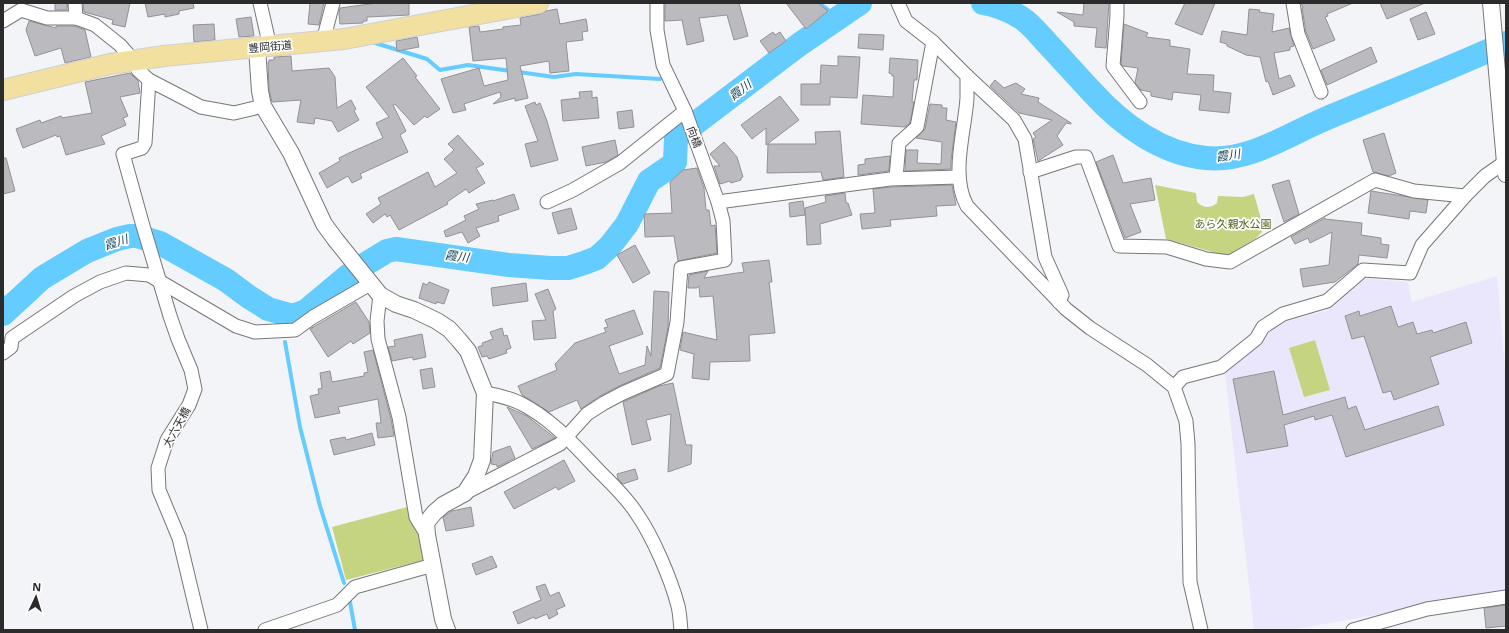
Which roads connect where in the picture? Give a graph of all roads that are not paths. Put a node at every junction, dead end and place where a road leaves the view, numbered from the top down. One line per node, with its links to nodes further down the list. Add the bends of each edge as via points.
1 (75, 3): 11 (street)
2 (260, 3): 15 (street)
3 (333, 3): 13 (street)
4 (538, 3): 13 (main road, 豊岡街道)
5 (657, 3): 24 (street, 向橋, via 657,30 663,65)
6 (1116, 3): 22 (street, via 1113,66)
7 (1293, 3): 21 (street, via 1298,34)
8 (1491, 3): 19 (street)
9 (899, 5): 14 (street, via 906,21)
10 (19, 7): 11 (street, via 46,18); 12 (street)
11 (76, 18): 16 (street, via 95,25 120,45)
12 (3, 21)
13 (324, 41): 15 (main road, 豊岡街道)
14 (933, 42): 17 (street); 28 (street, via 917,127 899,143)
15 (264, 47): 16 (main road, 豊岡街道); 23 (street)
16 (133, 60): 18 (street, via 138,70); 20 (main road, 豊岡街道)
17 (967, 76): 26 (street, via 1020,128 1025,138); 27 (street)
18 (150, 80): 23 (street, via 201,106 234,113); 32 (street, 大六天橋, via 145,143 142,148 123,154)
19 (1500, 80): 25 (street)
20 (3, 90)
21 (1321, 92)
22 (1140, 102)
23 (263, 106): 33 (street, via 291,153 324,224)
24 (686, 114): 30 (street, via 620,163); 31 (street, 向橋)
25 (1505, 168): 29 (street, via 1485,176)
26 (1030, 172): 29 (street, via 1076,157 1086,157 1119,246 1167,247 1206,259 1230,262 1375,180 1414,191); 34 (street, via 1045,257 1062,295)
27 (959, 177): 28 (street); 34 (street, via 967,206)
28 (896, 178): 31 (street)
29 (1465, 196): 36 (street, via 1422,245 1410,273 1363,270 1327,301 1283,314 1263,327 1256,339 1221,367 1184,377)
30 (546, 202)
31 (718, 202): 38 (street, 向橋, via 723,222 725,260 681,268 677,322 667,374 604,403 587,414)
32 (159, 279): 33 (street, via 236,326 255,332 295,330 313,317); 35 (street, via 149,275 126,273 100,282 74,296 12,338 12,347); 43 (street, 大六天橋, via 191,370 195,389 189,405 167,440 158,468 159,490 179,538)
33 (372, 286): 37 (street, via 396,304 437,321 449,330 468,352); 40 (street, via 378,339 399,418 416,517)
34 (1059, 302): 36 (street, via 1090,328 1147,365)
35 (3, 353)
36 (1174, 387): 47 (street, via 1186,421 1190,582)
37 (485, 393): 38 (street, via 520,403 541,416); 39 (street, via 482,460)
38 (566, 437): 39 (street, via 560,444); 46 (street, via 637,514 653,542 673,590)
39 (465, 493): 40 (street, via 434,513 426,523)
40 (427, 535): 41 (street)
41 (433, 565): 44 (street, via 354,587 337,605); 45 (street)
42 (1506, 597): 48 (street, via 1427,609)
43 (202, 630)
44 (265, 630)
45 (447, 630)
46 (681, 630)
47 (1201, 630)
48 (1353, 630)

